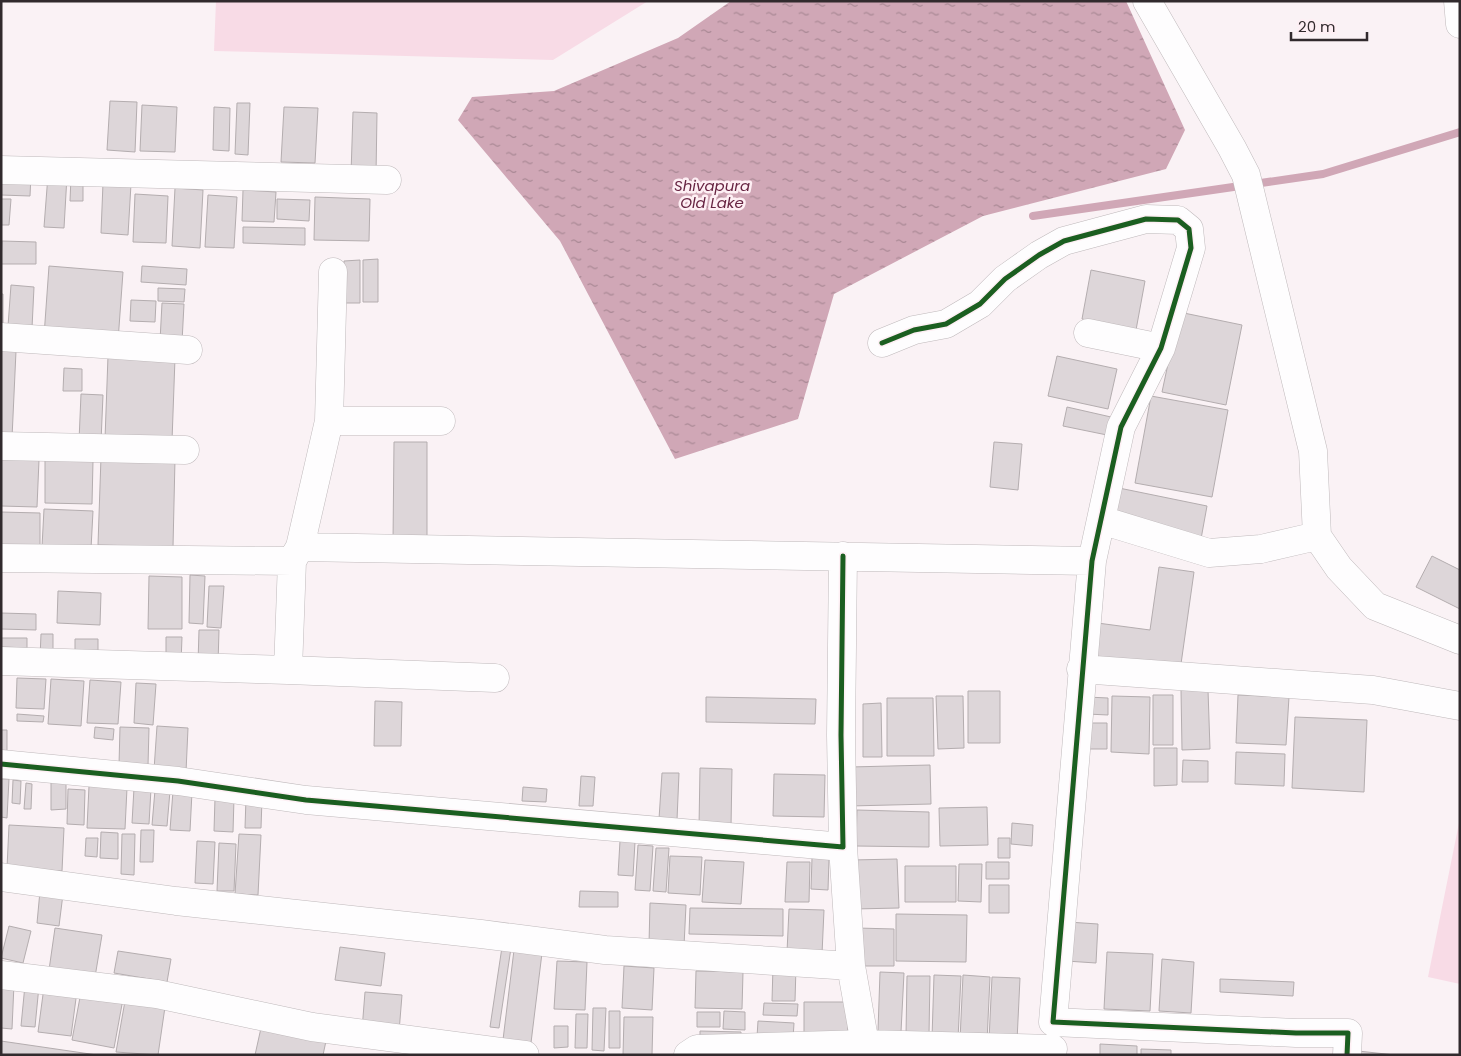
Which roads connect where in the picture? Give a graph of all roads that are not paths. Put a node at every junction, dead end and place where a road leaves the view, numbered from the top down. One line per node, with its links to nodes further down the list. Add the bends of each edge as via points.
1 (1147, 1): 17 (street, via 1232,148 1248,186 1313,451)
2 (1458, 1): 3 (street)
3 (1460, 24)
4 (1, 170): 5 (street)
5 (387, 180)
6 (334, 272): 12 (street)
7 (1088, 333): 10 (street)
8 (1, 337): 11 (street)
9 (882, 343): 10 (street, via 914,330 946,324 980,304 1005,279 1064,241 1146,219 1178,220 1189,229 1191,248)
10 (1161, 348): 16 (street, via 1121,427)
11 (188, 350)
12 (329, 421): 13 (street); 18 (street)
13 (441, 421)
14 (1, 446): 15 (street)
15 (185, 450)
16 (1100, 520): 17 (street, via 1210,553 1261,549); 21 (street)
17 (1317, 536): 22 (street, via 1339,568 1375,606)
18 (296, 554): 19 (street); 20 (street); 25 (street)
19 (843, 556): 21 (street); 29 (street)
20 (1, 558)
21 (1092, 561): 24 (street)
22 (1460, 640)
23 (1, 661): 25 (street)
24 (1081, 669): 27 (street, via 1373,690); 33 (street)
25 (288, 670): 26 (street)
26 (495, 678)
27 (1460, 706)
28 (1, 764): 29 (street, via 178,781 306,800)
29 (843, 847): 31 (street)
30 (1, 877): 31 (street, via 176,901 605,950)
31 (851, 966): 34 (street)
32 (1, 975): 36 (street, via 157,994 312,1027)
33 (1054, 1022): 35 (street); 38 (street, via 1348,1033)
34 (864, 1049): 35 (street); 37 (street, via 697,1049)
35 (1053, 1052)
36 (525, 1055)
37 (688, 1055)
38 (1347, 1055)

